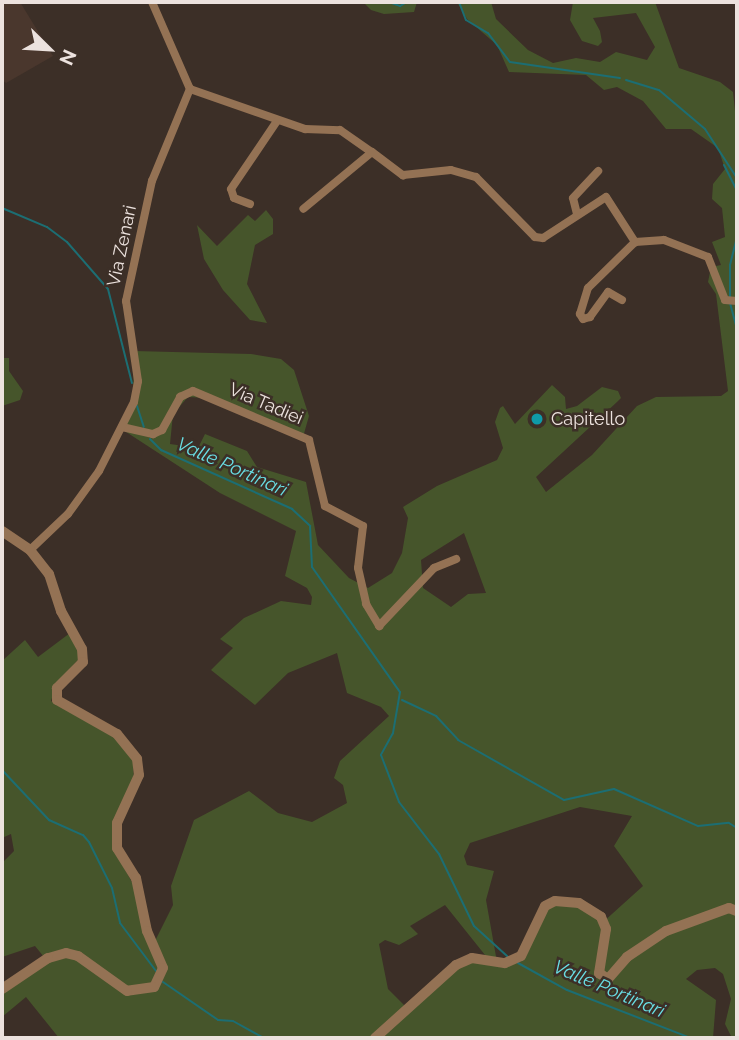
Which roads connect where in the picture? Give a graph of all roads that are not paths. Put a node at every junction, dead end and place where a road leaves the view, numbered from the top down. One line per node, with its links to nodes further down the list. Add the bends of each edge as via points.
1 (152, 2): 2 (street)
2 (190, 89): 3 (street); 12 (street, Via Zenari, via 152,181 126,300 138,381)
3 (277, 121): 4 (street, via 305,129 340,130); 6 (street, via 231,189 234,198)
4 (372, 152): 7 (street); 8 (street, via 403,176 451,170 477,177 535,237 543,238)
5 (598, 171): 8 (street, via 573,198)
6 (250, 204)
7 (303, 209)
8 (577, 214): 9 (street, via 606,197)
9 (635, 242): 10 (street, via 588,288 580,314 583,319 590,317 608,292); 11 (street, via 664,240 708,257 725,300)
10 (622, 300)
11 (737, 301)
12 (122, 427): 14 (street, Via Zenari, via 68,514); 15 (street, Via Tadiei, via 153,434 162,429 180,397 193,391 309,440 325,506 363,526 358,568 366,604 379,626 434,568)
13 (2, 531): 14 (street)
14 (30, 550): 17 (street, via 49,573 84,657 80,667 57,688 57,700 117,734 137,759 139,775 117,823 117,848 136,878 147,931 163,968 154,987 127,991 78,956 66,953 48,958)
15 (456, 559)
16 (737, 911): 18 (street, via 729,908 666,932 627,957 608,979 599,973 606,929 601,917 579,902 545,906 521,956 505,963 472,958 456,965)
17 (2, 989)
18 (375, 1038)

